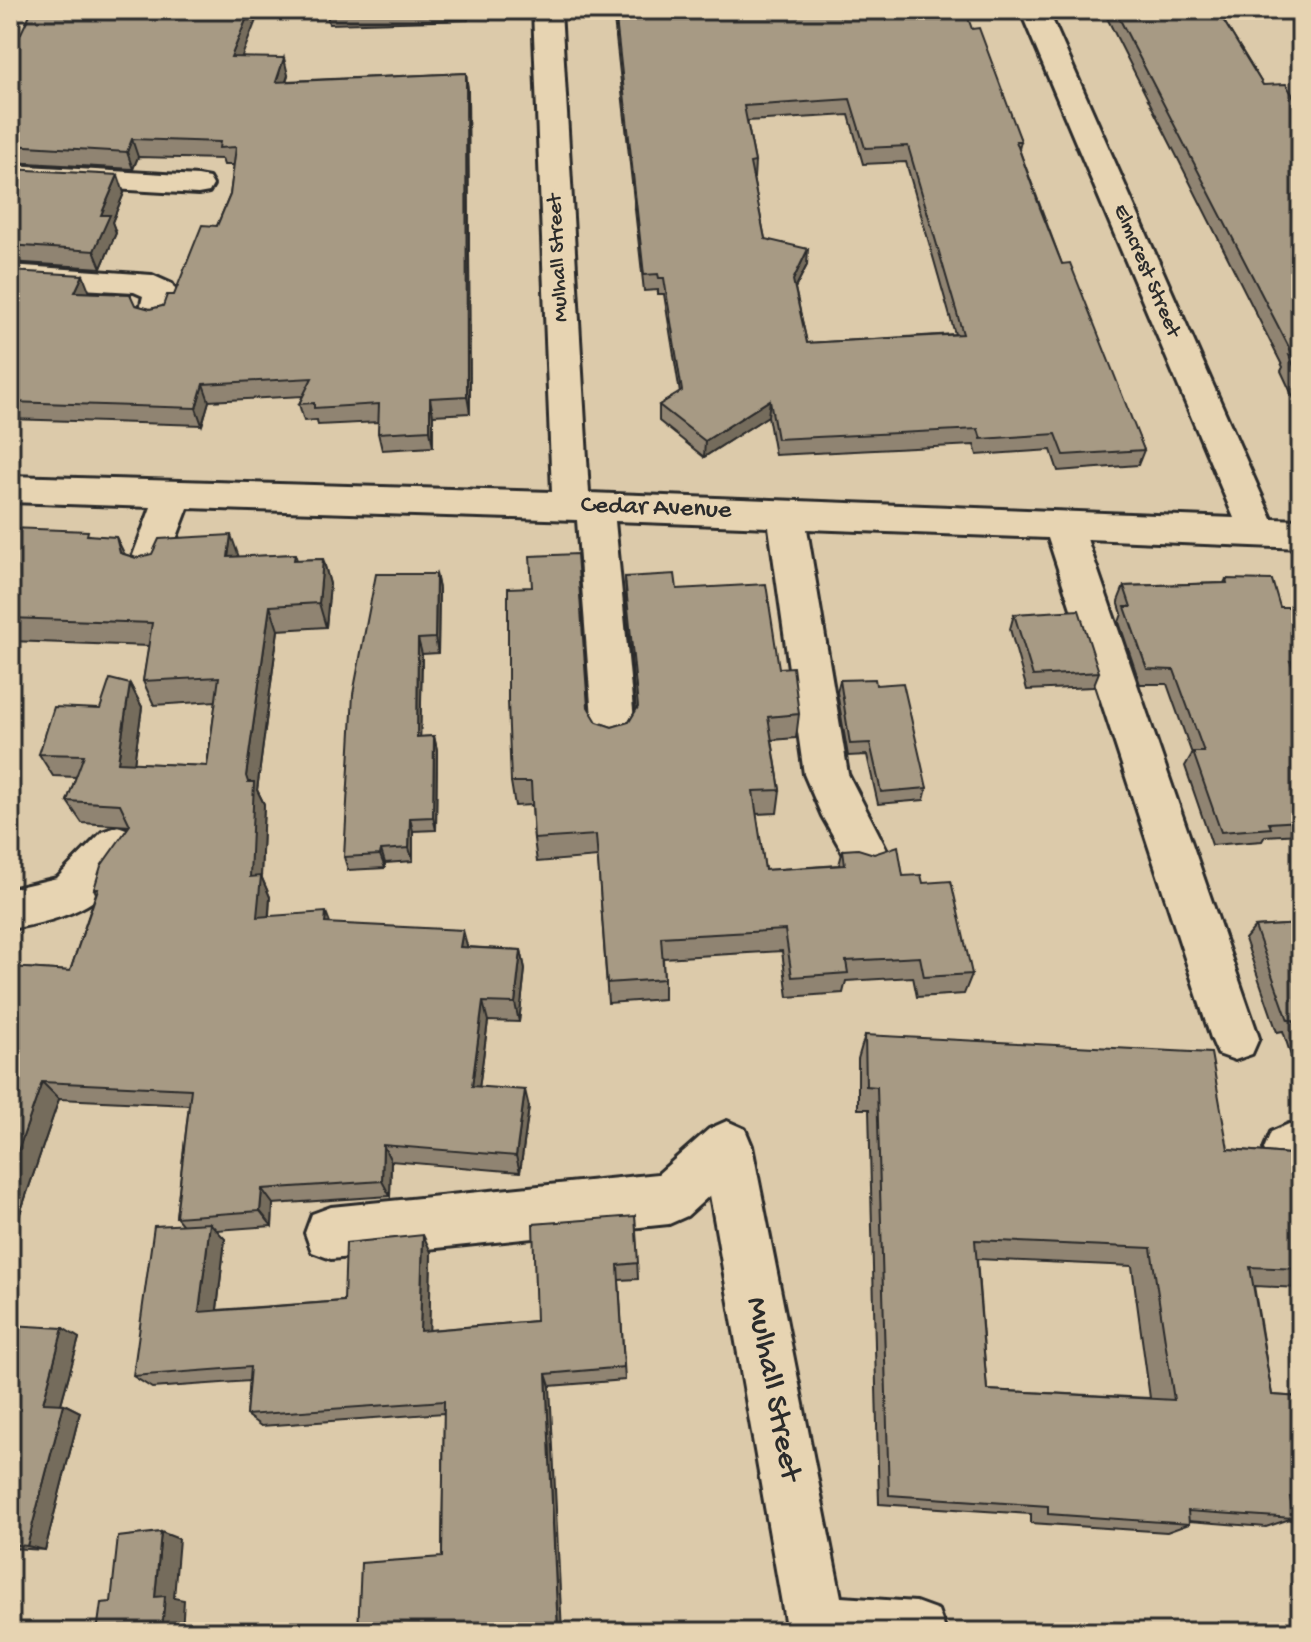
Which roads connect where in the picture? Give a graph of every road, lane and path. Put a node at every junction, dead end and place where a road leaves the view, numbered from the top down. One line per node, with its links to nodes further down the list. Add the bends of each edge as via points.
1 (547, 10): 9 (street, Mulhall Street)
2 (1034, 10): 12 (street, Elmcrest Street)
3 (10, 174): 4 (street)
4 (198, 185)
5 (10, 275): 6 (street, via 140,282 160,291)
6 (156, 313)
7 (10, 489): 8 (street, Cedar Avenue)
8 (174, 494): 9 (street, Cedar Avenue); 14 (street)
9 (583, 506): 10 (street, Cedar Avenue); 15 (street, Mulhall Street)
10 (786, 514): 11 (street, Cedar Avenue); 17 (street, via 826,774)
11 (1063, 525): 12 (street, Cedar Avenue); 19 (street)
12 (1259, 532): 13 (street, Cedar Avenue)
13 (1301, 534)
14 (148, 566)
15 (614, 731)
16 (118, 845): 18 (street, via 83,889 54,902)
17 (867, 854)
18 (10, 909)
19 (1235, 1038)
20 (331, 1233): 21 (street, Mulhall Street, via 669,1198 727,1146)
21 (817, 1629): 22 (street)
22 (916, 1632)

